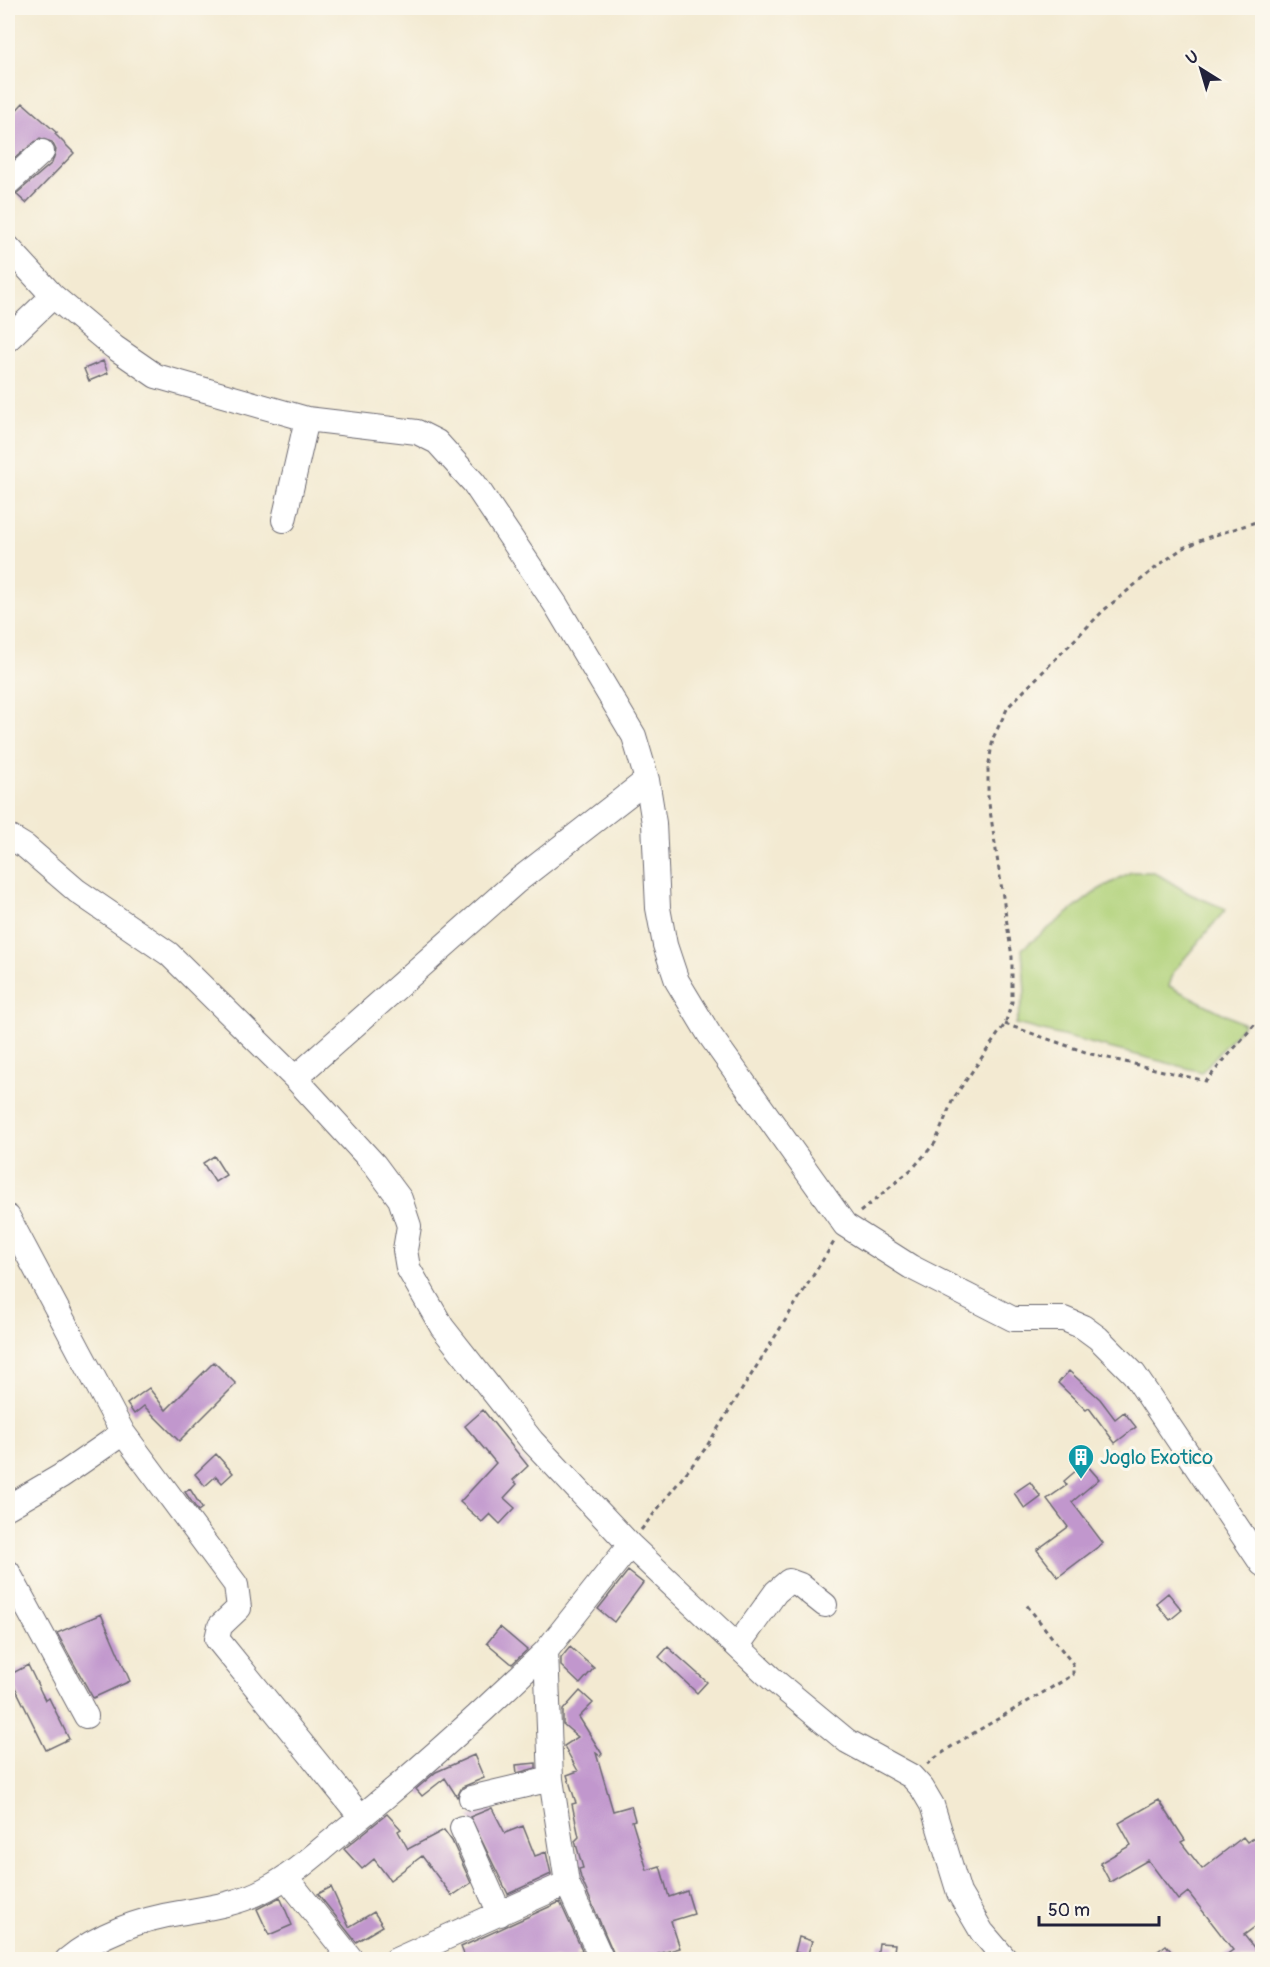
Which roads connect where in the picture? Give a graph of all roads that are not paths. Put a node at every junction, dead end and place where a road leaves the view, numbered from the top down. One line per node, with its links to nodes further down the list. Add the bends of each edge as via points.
1 (42, 152): 2 (street)
2 (8, 183)
3 (8, 248): 4 (street)
4 (53, 296): 5 (street); 6 (street, via 156,376)
5 (8, 339)
6 (307, 419): 7 (street); 8 (street, via 417,432 429,436 450,454 520,548 598,674 634,736)
7 (284, 520)
8 (647, 780): 10 (street, via 516,882); 15 (street, via 654,823 658,908 677,981 709,1034 845,1225 911,1267 1012,1319 1064,1319 1098,1338 1134,1374)
9 (8, 836): 10 (street, via 77,891 169,954)
10 (296, 1078): 14 (street, via 400,1198 409,1226 405,1250 408,1268 441,1328 532,1441)
11 (8, 1217): 12 (street)
12 (123, 1433): 13 (street); 23 (street, via 236,1585 239,1608 220,1626 217,1640)
13 (8, 1507)
14 (630, 1545): 18 (street); 19 (street)
15 (1263, 1564)
16 (8, 1572): 20 (street)
17 (825, 1605): 18 (street, via 789,1581 776,1592)
18 (738, 1645): 32 (street, via 847,1741 910,1776 932,1805 959,1893 982,1932)
19 (546, 1651): 21 (street); 23 (street, via 468,1727)
20 (86, 1716)
21 (551, 1779): 22 (street); 26 (street)
22 (471, 1798)
23 (362, 1816): 25 (street)
24 (462, 1827): 27 (street)
25 (286, 1877): 28 (street, via 246,1898 127,1928 90,1942); 29 (street)
26 (567, 1883): 27 (street); 31 (street)
27 (500, 1914): 30 (street)
28 (67, 1959)
29 (351, 1959)
30 (396, 1959)
31 (602, 1959)
32 (1006, 1959)

